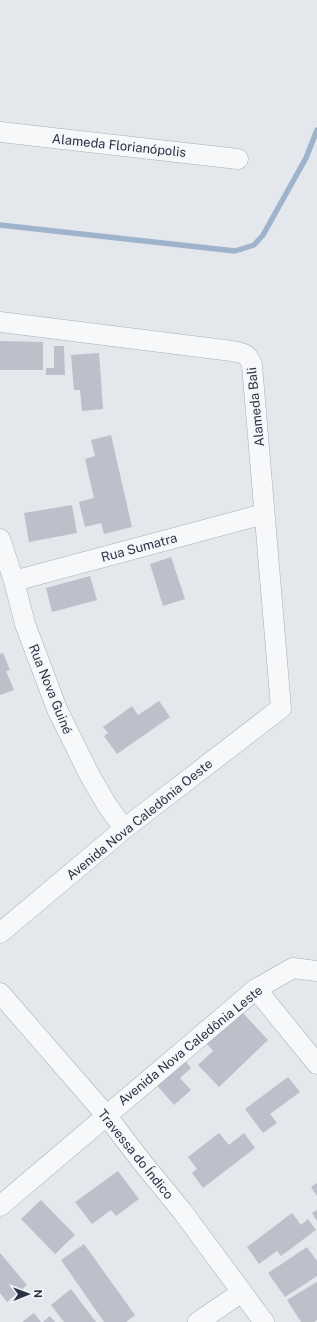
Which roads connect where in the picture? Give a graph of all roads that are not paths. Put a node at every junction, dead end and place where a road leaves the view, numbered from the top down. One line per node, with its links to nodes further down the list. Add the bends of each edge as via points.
1 (0, 132): 2 (street, Alameda Florianópolis)
2 (238, 158)
3 (0, 322): 4 (street, Alameda Bali, via 243,353 252,365)
4 (264, 514): 6 (street, Rua Sumatra); 7 (street, Alameda Bali)
5 (0, 539): 6 (street, Rua Nova Guiné)
6 (14, 581): 8 (street, Rua Nova Guiné, via 25,624 57,709 106,805)
7 (281, 708): 8 (street, Avenida Nova Caledônia Oeste)
8 (124, 829): 9 (street, Avenida Nova Caledônia Oeste)
9 (0, 934)
10 (317, 971): 11 (street, Avenida Nova Caledônia Leste, via 293,968)
11 (256, 989): 13 (street); 14 (street, Avenida Nova Caledônia Leste)
12 (0, 992): 14 (street, Travessa do Índico)
13 (317, 1064)
14 (106, 1115): 15 (street, Avenida Nova Caledônia Leste); 16 (street, Travessa do Índico)
15 (0, 1206)
16 (242, 1292): 17 (street); 18 (street, Travessa do Índico)
17 (198, 1322)
18 (264, 1322)

